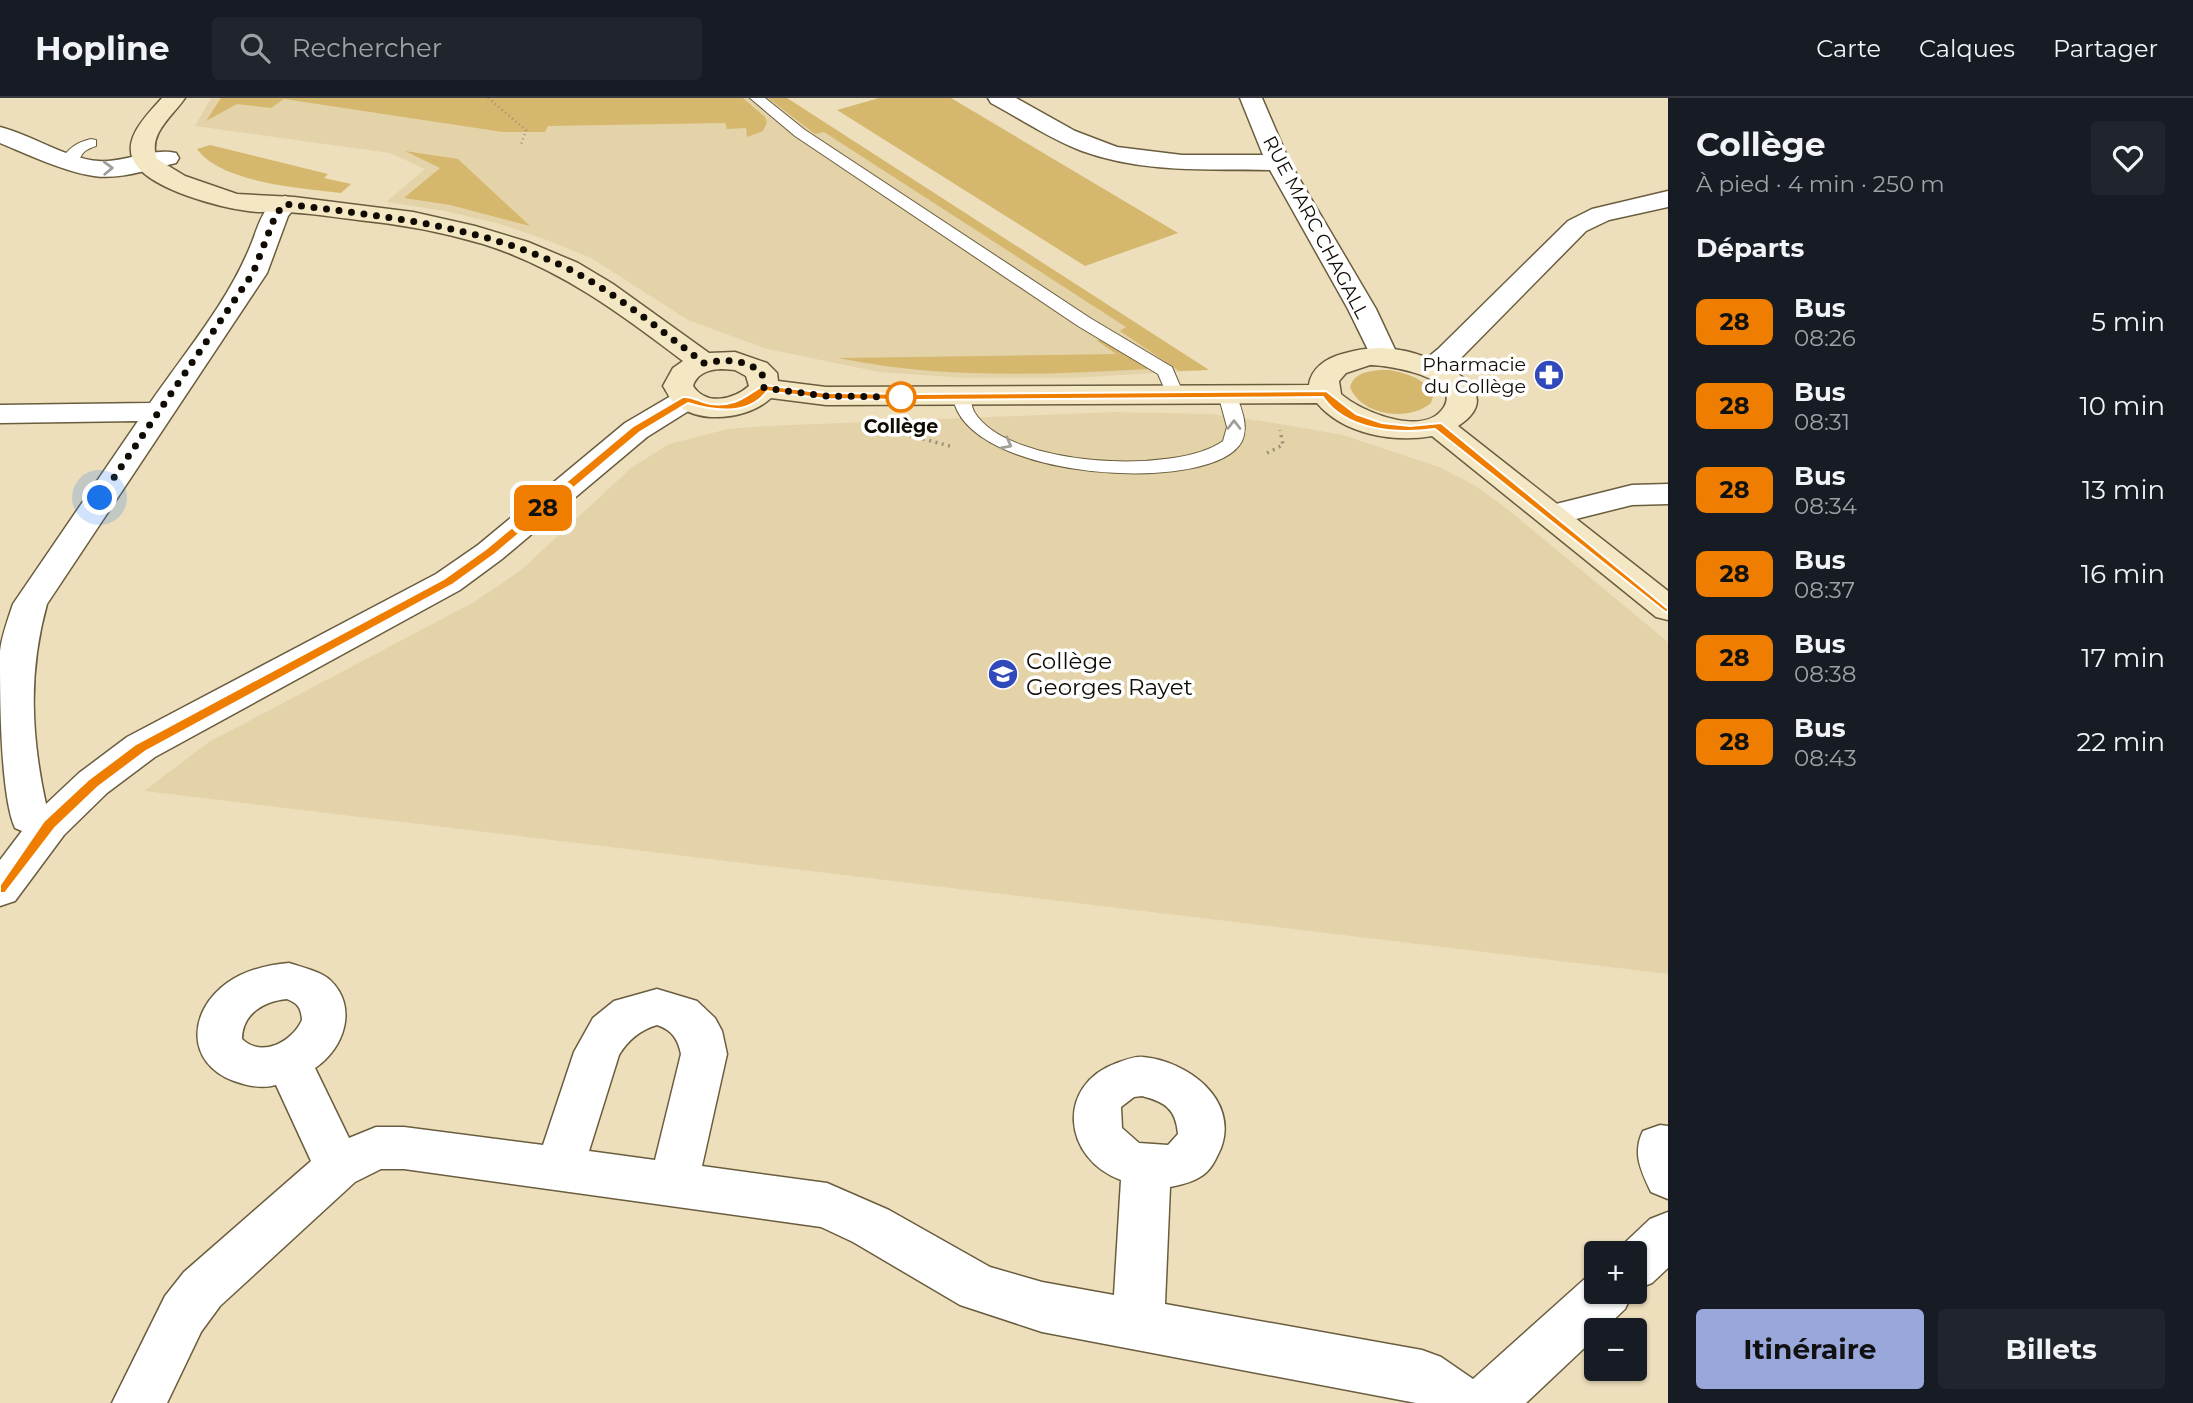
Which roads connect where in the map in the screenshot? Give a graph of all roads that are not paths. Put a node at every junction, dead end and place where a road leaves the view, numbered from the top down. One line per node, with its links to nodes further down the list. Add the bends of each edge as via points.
1 (174, 98): 8 (street)
2 (191, 98): 8 (street)
3 (757, 98): 19 (lane, via 800,133 1166,371)
4 (999, 98): 10 (street, via 1089,146 1110,152 1166,160)
5 (1251, 98): 10 (street, RUE MARC CHAGALL)
6 (10, 138): 7 (street); 9 (street)
7 (91, 143): 8 (street); 9 (lane, via 75,151)
8 (155, 149): 9 (street, one-way to 8, via 95,169); 12 (street, via 164,175 245,204)
9 (72, 160)
10 (1278, 163): 13 (street, RUE MARC CHAGALL)
11 (1668, 199): 15 (street, via 1601,214 1577,226)
12 (285, 204): 14 (street, via 440,225 525,251 599,287); 22 (street, via 276,214 253,273)
13 (1384, 356): 15 (street); 18 (street, via 1356,357 1335,365 1324,378)
14 (704, 363): 16 (street, via 731,360 754,367 762,373); 21 (street, via 692,366 680,379 680,393)
15 (1430, 368): 24 (street, via 1451,382 1461,399 1456,414)
16 (764, 388): 20 (street, via 826,396); 21 (street, via 738,406 710,407)
17 (1227, 394): 18 (street); 19 (street); 20 (lane, one-way to 17, via 967,416 997,438 1036,457 1168,467 1192,463 1229,446 1236,434)
18 (1326, 394): 24 (street, via 1352,416 1380,426 1410,429)
19 (1175, 395): 20 (street)
20 (962, 397)
21 (687, 399): 28 (street, via 636,430 491,552 448,582 141,747 93,783)
22 (158, 412): 23 (street); 28 (street, via 30,604 19,635 12,696 16,757 29,818)
23 (0, 414)
24 (1437, 425): 26 (street)
25 (1668, 494): 26 (street, via 1632,495)
26 (1552, 515): 27 (street)
27 (1668, 609)
28 (50, 824): 29 (street)
29 (0, 890)
30 (289, 1062): 32 (street)
31 (1668, 1147): 35 (street, via 1660,1146)
32 (338, 1167): 34 (street, via 376,1148 404,1148); 41 (street, via 202,1289 183,1314)
33 (1146, 1168): 40 (street)
34 (559, 1169): 36 (street); 36 (street, via 597,1052 609,1031 630,1014 657,1007 681,1014 699,1031 704,1054)
35 (1668, 1177)
36 (673, 1185): 40 (street, via 827,1205 978,1288 1042,1307)
37 (1668, 1235): 38 (street)
38 (1647, 1254)
39 (1594, 1304): 43 (street)
40 (1138, 1325): 42 (street, via 1422,1376)
41 (139, 1403)
42 (1459, 1403)
43 (1487, 1403)

